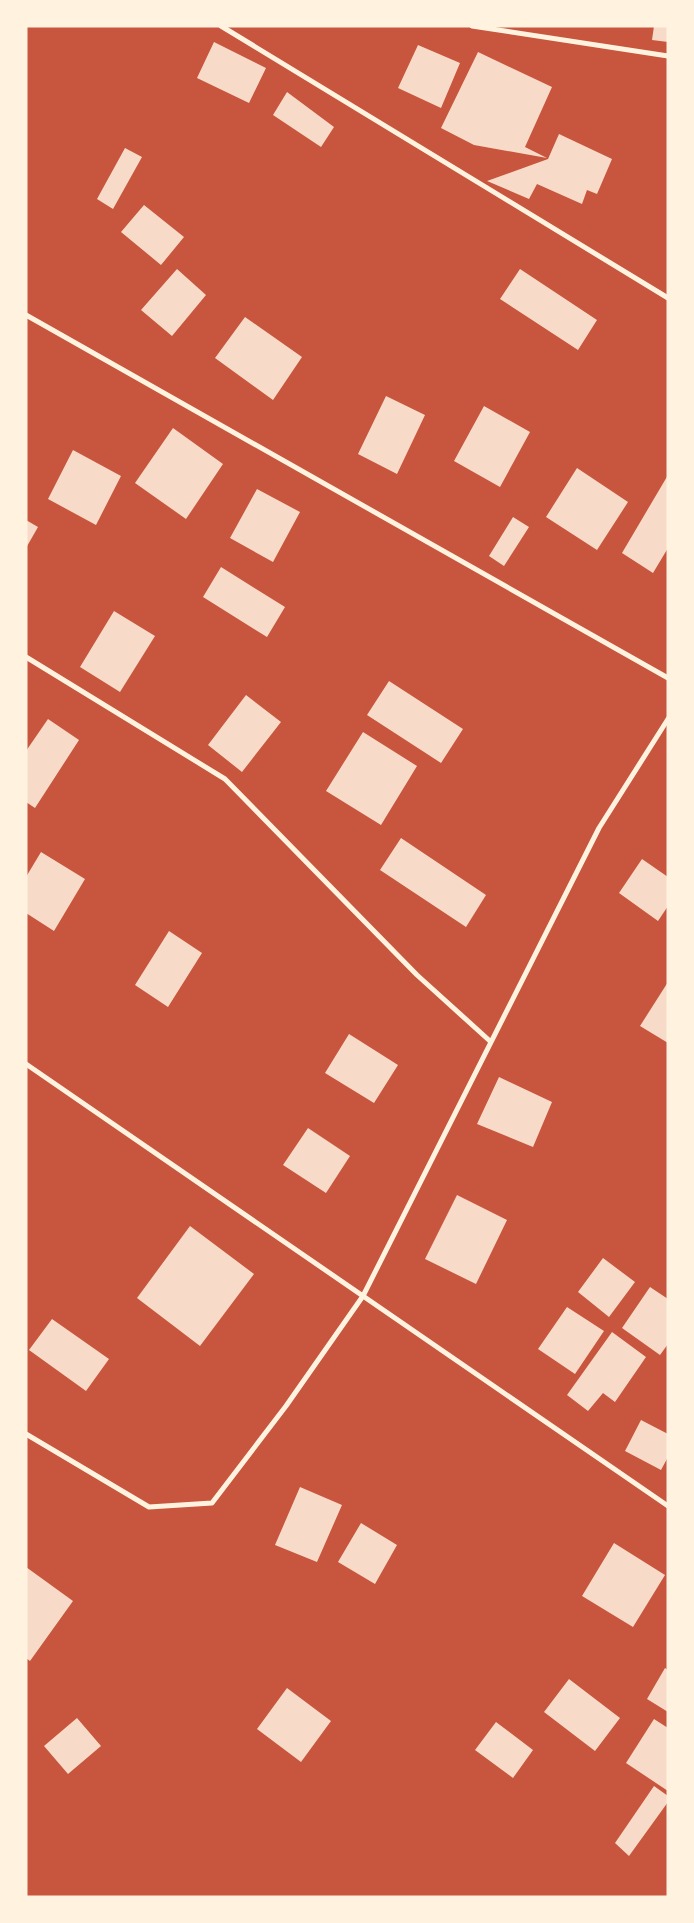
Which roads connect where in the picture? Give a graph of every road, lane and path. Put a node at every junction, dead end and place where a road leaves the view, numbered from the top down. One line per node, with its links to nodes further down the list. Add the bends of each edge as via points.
1 (221, 26): 4 (street)
2 (472, 26): 3 (street)
3 (668, 56)
4 (668, 298)
5 (26, 315): 7 (street)
6 (26, 657): 9 (street, via 224,779 417,975)
7 (668, 678)
8 (668, 719): 9 (street, via 599,828)
9 (491, 1042): 11 (street)
10 (26, 1064): 11 (street)
11 (363, 1296): 12 (street, via 286,1406 212,1503 149,1507); 13 (street)
12 (26, 1434)
13 (668, 1506)

